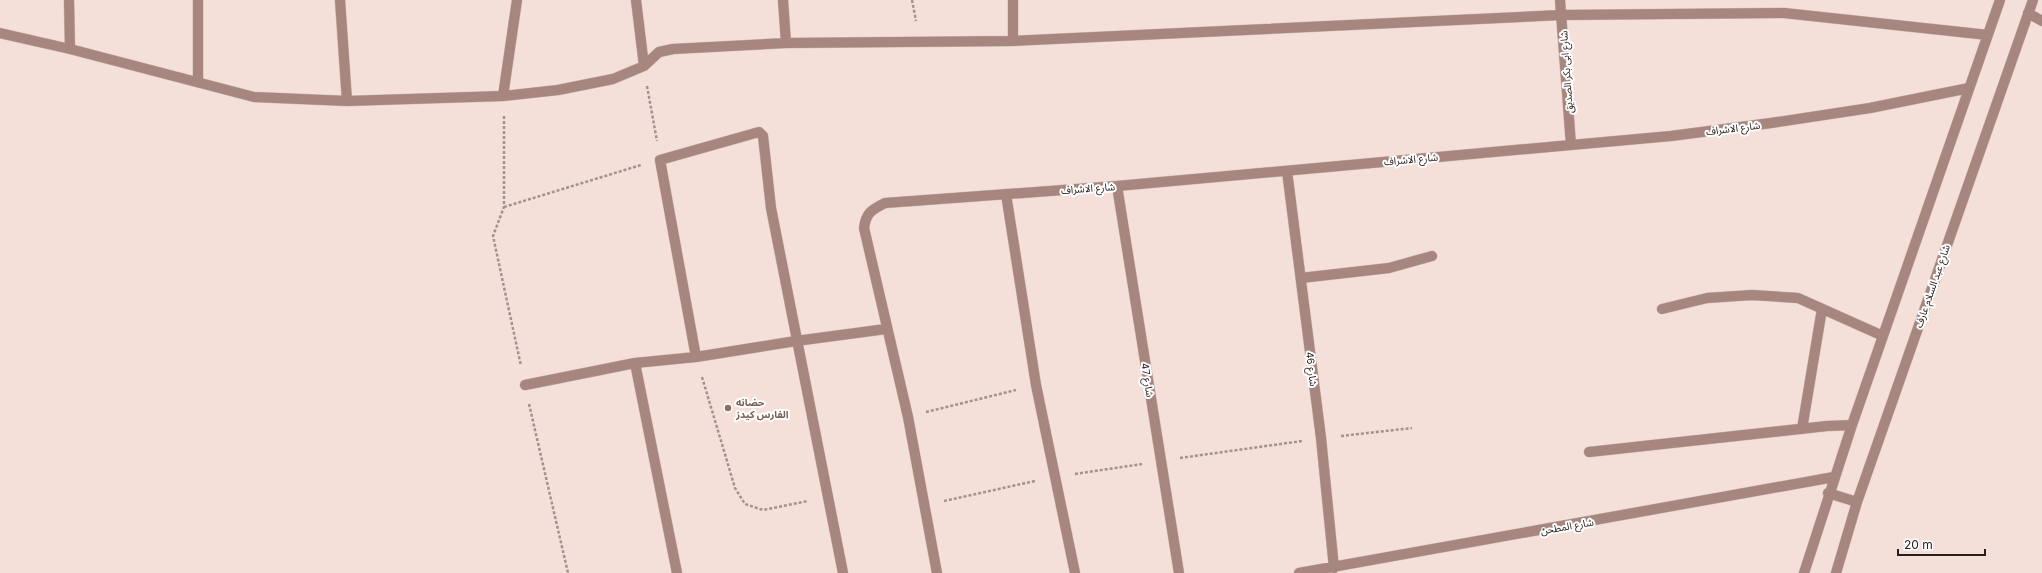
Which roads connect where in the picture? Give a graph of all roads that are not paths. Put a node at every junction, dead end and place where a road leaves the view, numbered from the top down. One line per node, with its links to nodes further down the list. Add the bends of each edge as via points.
1 (69, 0): 18 (street)
2 (198, 0): 20 (street)
3 (340, 0): 23 (street)
4 (517, 0): 22 (street)
5 (636, 0): 19 (street)
6 (783, 0): 17 (street)
7 (1013, 0): 16 (street)
8 (1560, 0): 12 (street, شارع ابى بكر الصديق)
9 (2000, 0): 15 (street)
10 (2033, 0): 11 (street, شارع عبد السلام عارف)
11 (2028, 13): 13 (street); 43 (street, شارع عبد السلام عارف)
12 (1561, 15): 15 (street, via 1784,13); 16 (street); 24 (street, شارع ابى بكر الصديق)
13 (2042, 21)
14 (0, 33): 18 (street)
15 (1988, 35): 21 (street)
16 (1013, 41): 17 (street)
17 (786, 43): 19 (street, via 673,49 654,55)
18 (70, 48): 20 (street)
19 (644, 66): 22 (street, via 613,79 558,90)
20 (198, 82): 23 (street, via 254,97)
21 (1969, 88): 24 (street, شارع الاشراف, via 1870,108 1771,123); 33 (street)
22 (504, 96): 23 (street)
23 (347, 101)
24 (1571, 145): 25 (street, شارع الاشراف)
25 (1287, 171): 26 (street, شارع الاشراف); 29 (street, شارع 46)
26 (1117, 186): 27 (street, شارع الاشراف); 49 (street, شارع 47)
27 (1006, 194): 32 (street, شارع الاشراف, via 885,203 873,209 865,218 864,228); 48 (street, via 1036,385)
28 (1432, 256): 29 (street, via 1389,268)
29 (1300, 278): 44 (street, شارع 46, via 1322,438)
30 (1662, 309): 31 (street, via 1706,298 1752,295 1798,298)
31 (1822, 309): 33 (street); 39 (street)
32 (886, 329): 34 (street); 47 (street, via 908,417)
33 (1883, 336): 38 (street)
34 (796, 341): 35 (street); 35 (street, via 771,208 763,136 755,133 660,160); 46 (street)
35 (696, 357): 36 (street)
36 (635, 364): 37 (street); 45 (street)
37 (525, 385)
38 (1852, 425): 39 (street); 41 (street)
39 (1802, 429): 40 (street)
40 (1589, 452)
41 (1834, 477): 42 (street); 44 (street, شارع المطحن)
42 (1828, 493): 43 (street); 51 (street)
43 (1856, 502): 52 (street, شارع عبد السلام عارف)
44 (1334, 568): 50 (street, شارع المطحن)
45 (677, 573)
46 (843, 573)
47 (937, 573)
48 (1075, 573)
49 (1179, 573)
50 (1299, 573)
51 (1804, 573)
52 (1836, 573)

